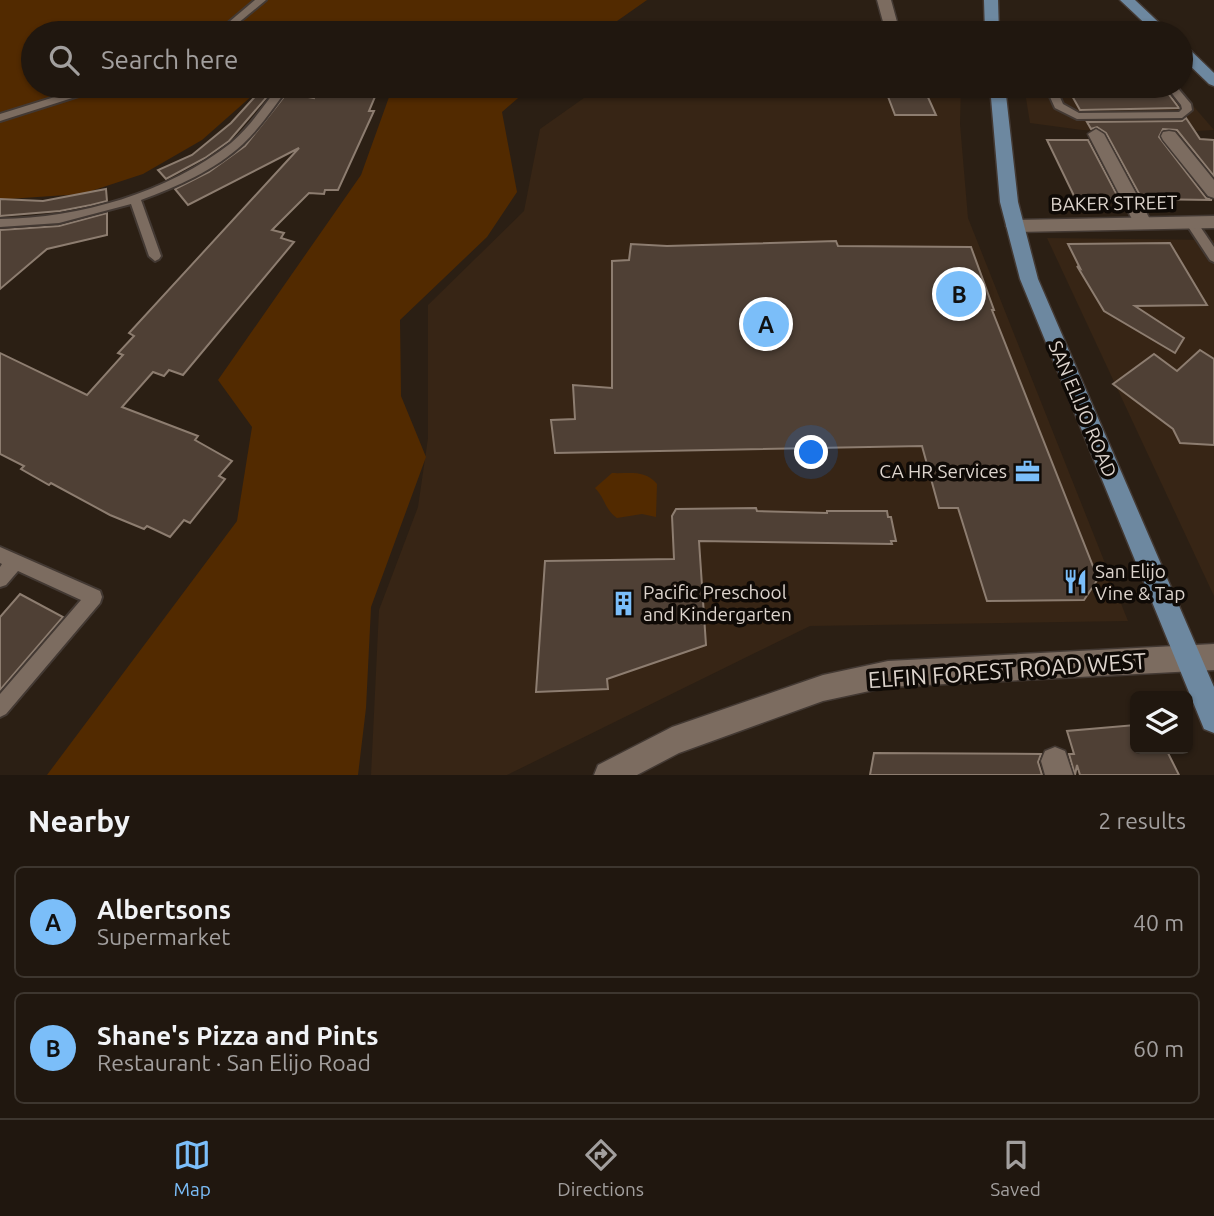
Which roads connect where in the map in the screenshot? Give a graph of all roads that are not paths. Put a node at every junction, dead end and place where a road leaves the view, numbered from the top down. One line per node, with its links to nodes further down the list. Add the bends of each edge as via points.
1 (261, 0): 5 (lane)
2 (884, 0): 6 (street)
3 (991, 0): 7 (main road)
4 (1126, 0): 8 (main road)
5 (236, 21)
6 (890, 21)
7 (992, 21)
8 (1150, 21)
9 (1193, 61): 10 (main road)
10 (1214, 81)
11 (66, 98): 16 (lane)
12 (275, 98): 20 (lane, via 236,145)
13 (998, 98): 25 (main road, SAN ELIJO ROAD)
14 (1055, 98): 15 (lane, via 1059,106 1077,116 1182,115 1187,110)
15 (1181, 98)
16 (0, 118)
17 (1096, 134): 24 (street)
18 (1170, 136): 19 (street)
19 (1214, 192)
20 (135, 199): 23 (lane, via 87,213); 26 (lane)
21 (1191, 222): 22 (street, BAKER STREET); 24 (street, BAKER STREET); 27 (lane)
22 (1214, 222)
23 (0, 223)
24 (1143, 223): 25 (street, BAKER STREET)
25 (1015, 226): 30 (main road, SAN ELIJO ROAD, via 1029,279)
26 (155, 256)
27 (1214, 257)
28 (7, 559): 29 (lane); 31 (lane, via 94,597)
29 (0, 579)
30 (1201, 657): 32 (main road, SAN ELIJO ROAD); 33 (street, ELFIN FOREST ROAD WEST, via 888,674 823,688 684,737)
31 (0, 708)
32 (1214, 719)
33 (608, 775)

